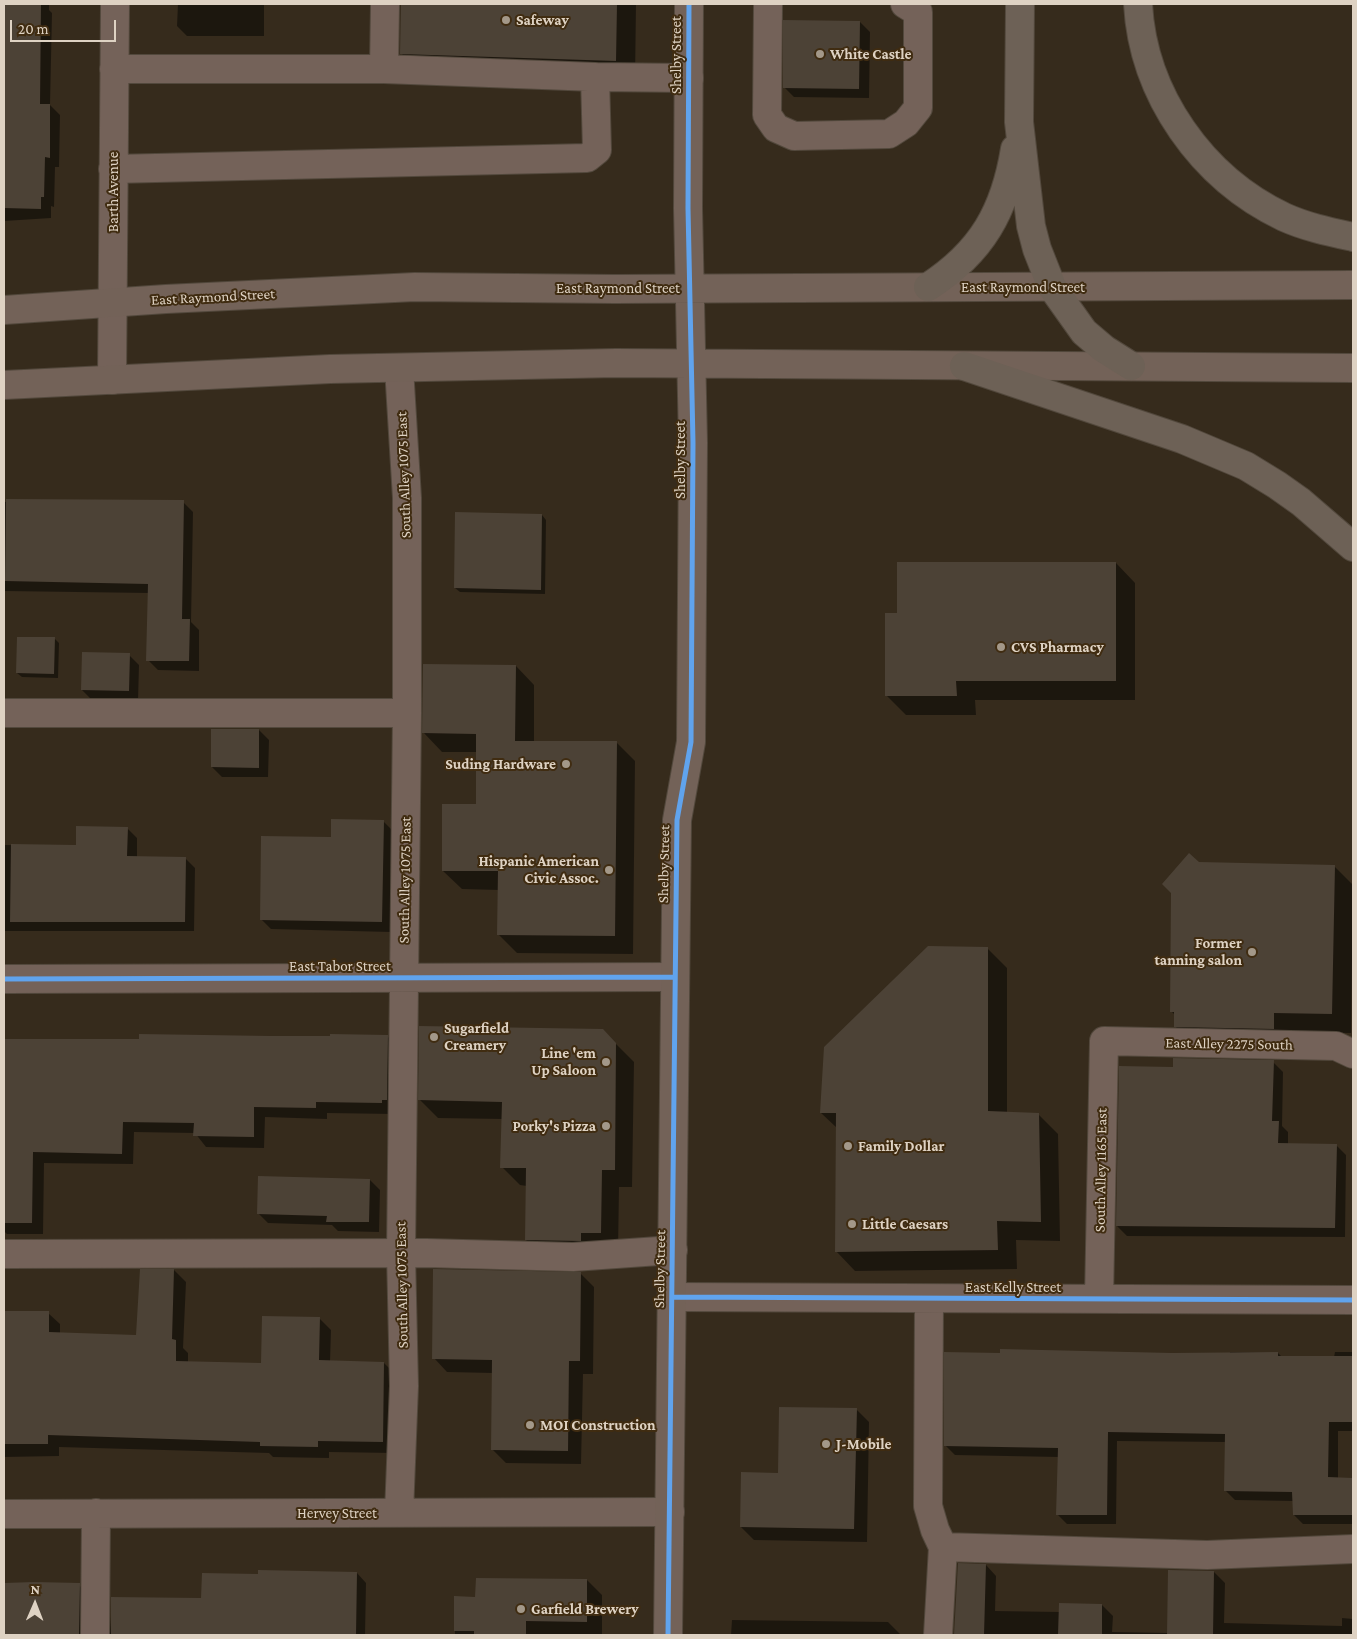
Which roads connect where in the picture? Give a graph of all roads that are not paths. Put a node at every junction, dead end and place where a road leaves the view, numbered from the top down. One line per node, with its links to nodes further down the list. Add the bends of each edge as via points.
1 (115, 4): 8 (street, Barth Avenue)
2 (385, 4): 9 (street)
3 (689, 4): 11 (main road, Shelby Street)
4 (768, 4): 7 (street, via 767,115 776,128 794,136 889,134 906,123 918,108)
5 (1020, 4): 12 (highway)
6 (1138, 4): 14 (highway, via 1145,46 1156,83 1184,132 1208,162 1236,187 1284,217)
7 (914, 6)
8 (114, 69): 9 (street); 13 (street, Barth Avenue)
9 (384, 69): 10 (street)
10 (595, 77): 11 (street); 13 (street, via 597,150 588,158)
11 (689, 78): 16 (main road, Shelby Street)
12 (1019, 122): 17 (highway, via 1011,176 983,240 959,265); 18 (highway, via 1031,226 1036,249)
13 (113, 169): 19 (street, Barth Avenue)
14 (1353, 237)
15 (1353, 285): 18 (main road, East Raymond Street)
16 (690, 287): 17 (main road, East Raymond Street); 19 (main road, East Raymond Street, via 415,287); 21 (main road, Shelby Street)
17 (928, 287): 18 (main road, East Raymond Street)
18 (1052, 287): 23 (highway, via 1084,332)
19 (112, 303): 20 (main road, East Raymond Street); 26 (street, Barth Avenue)
20 (4, 310)
21 (692, 364): 22 (main road); 24 (main road, via 616,362); 31 (main road, Shelby Street, via 691,742 677,820)
22 (964, 366): 23 (main road); 28 (highway, via 1182,439 1246,466 1301,502)
23 (1131, 366): 25 (main road)
24 (399, 368): 26 (main road); 30 (street, South Alley 1075 East, via 407,498)
25 (1353, 368)
26 (112, 380): 27 (main road)
27 (4, 385)
28 (1353, 547)
29 (4, 713): 30 (street)
30 (407, 713): 32 (street, South Alley 1075 East)
31 (676, 977): 32 (street, East Tabor Street); 36 (main road, Shelby Street)
32 (403, 978): 33 (street, East Tabor Street); 38 (street, South Alley 1075 East)
33 (4, 980)
34 (1104, 1041): 35 (street, East Alley 2275 South, via 1336,1046); 41 (street, South Alley 1165 East)
35 (1353, 1053)
36 (672, 1250): 38 (street, via 573,1257); 39 (main road, Shelby Street)
37 (4, 1254): 38 (street)
38 (401, 1254): 45 (street, South Alley 1075 East, via 404,1386)
39 (672, 1297): 40 (street, East Kelly Street); 43 (main road, Shelby Street)
40 (929, 1299): 41 (street, East Kelly Street); 47 (street, via 928,1506)
41 (1099, 1300): 42 (street, East Kelly Street)
42 (1353, 1300)
43 (670, 1512): 45 (street, Hervey Street); 50 (main road, Shelby Street)
44 (96, 1513): 45 (street, Hervey Street); 46 (street, Hervey Street); 49 (street)
45 (399, 1513)
46 (4, 1514)
47 (943, 1547): 48 (street, via 1207,1555); 51 (street)
48 (1353, 1549)
49 (95, 1635)
50 (668, 1635)
51 (938, 1635)

